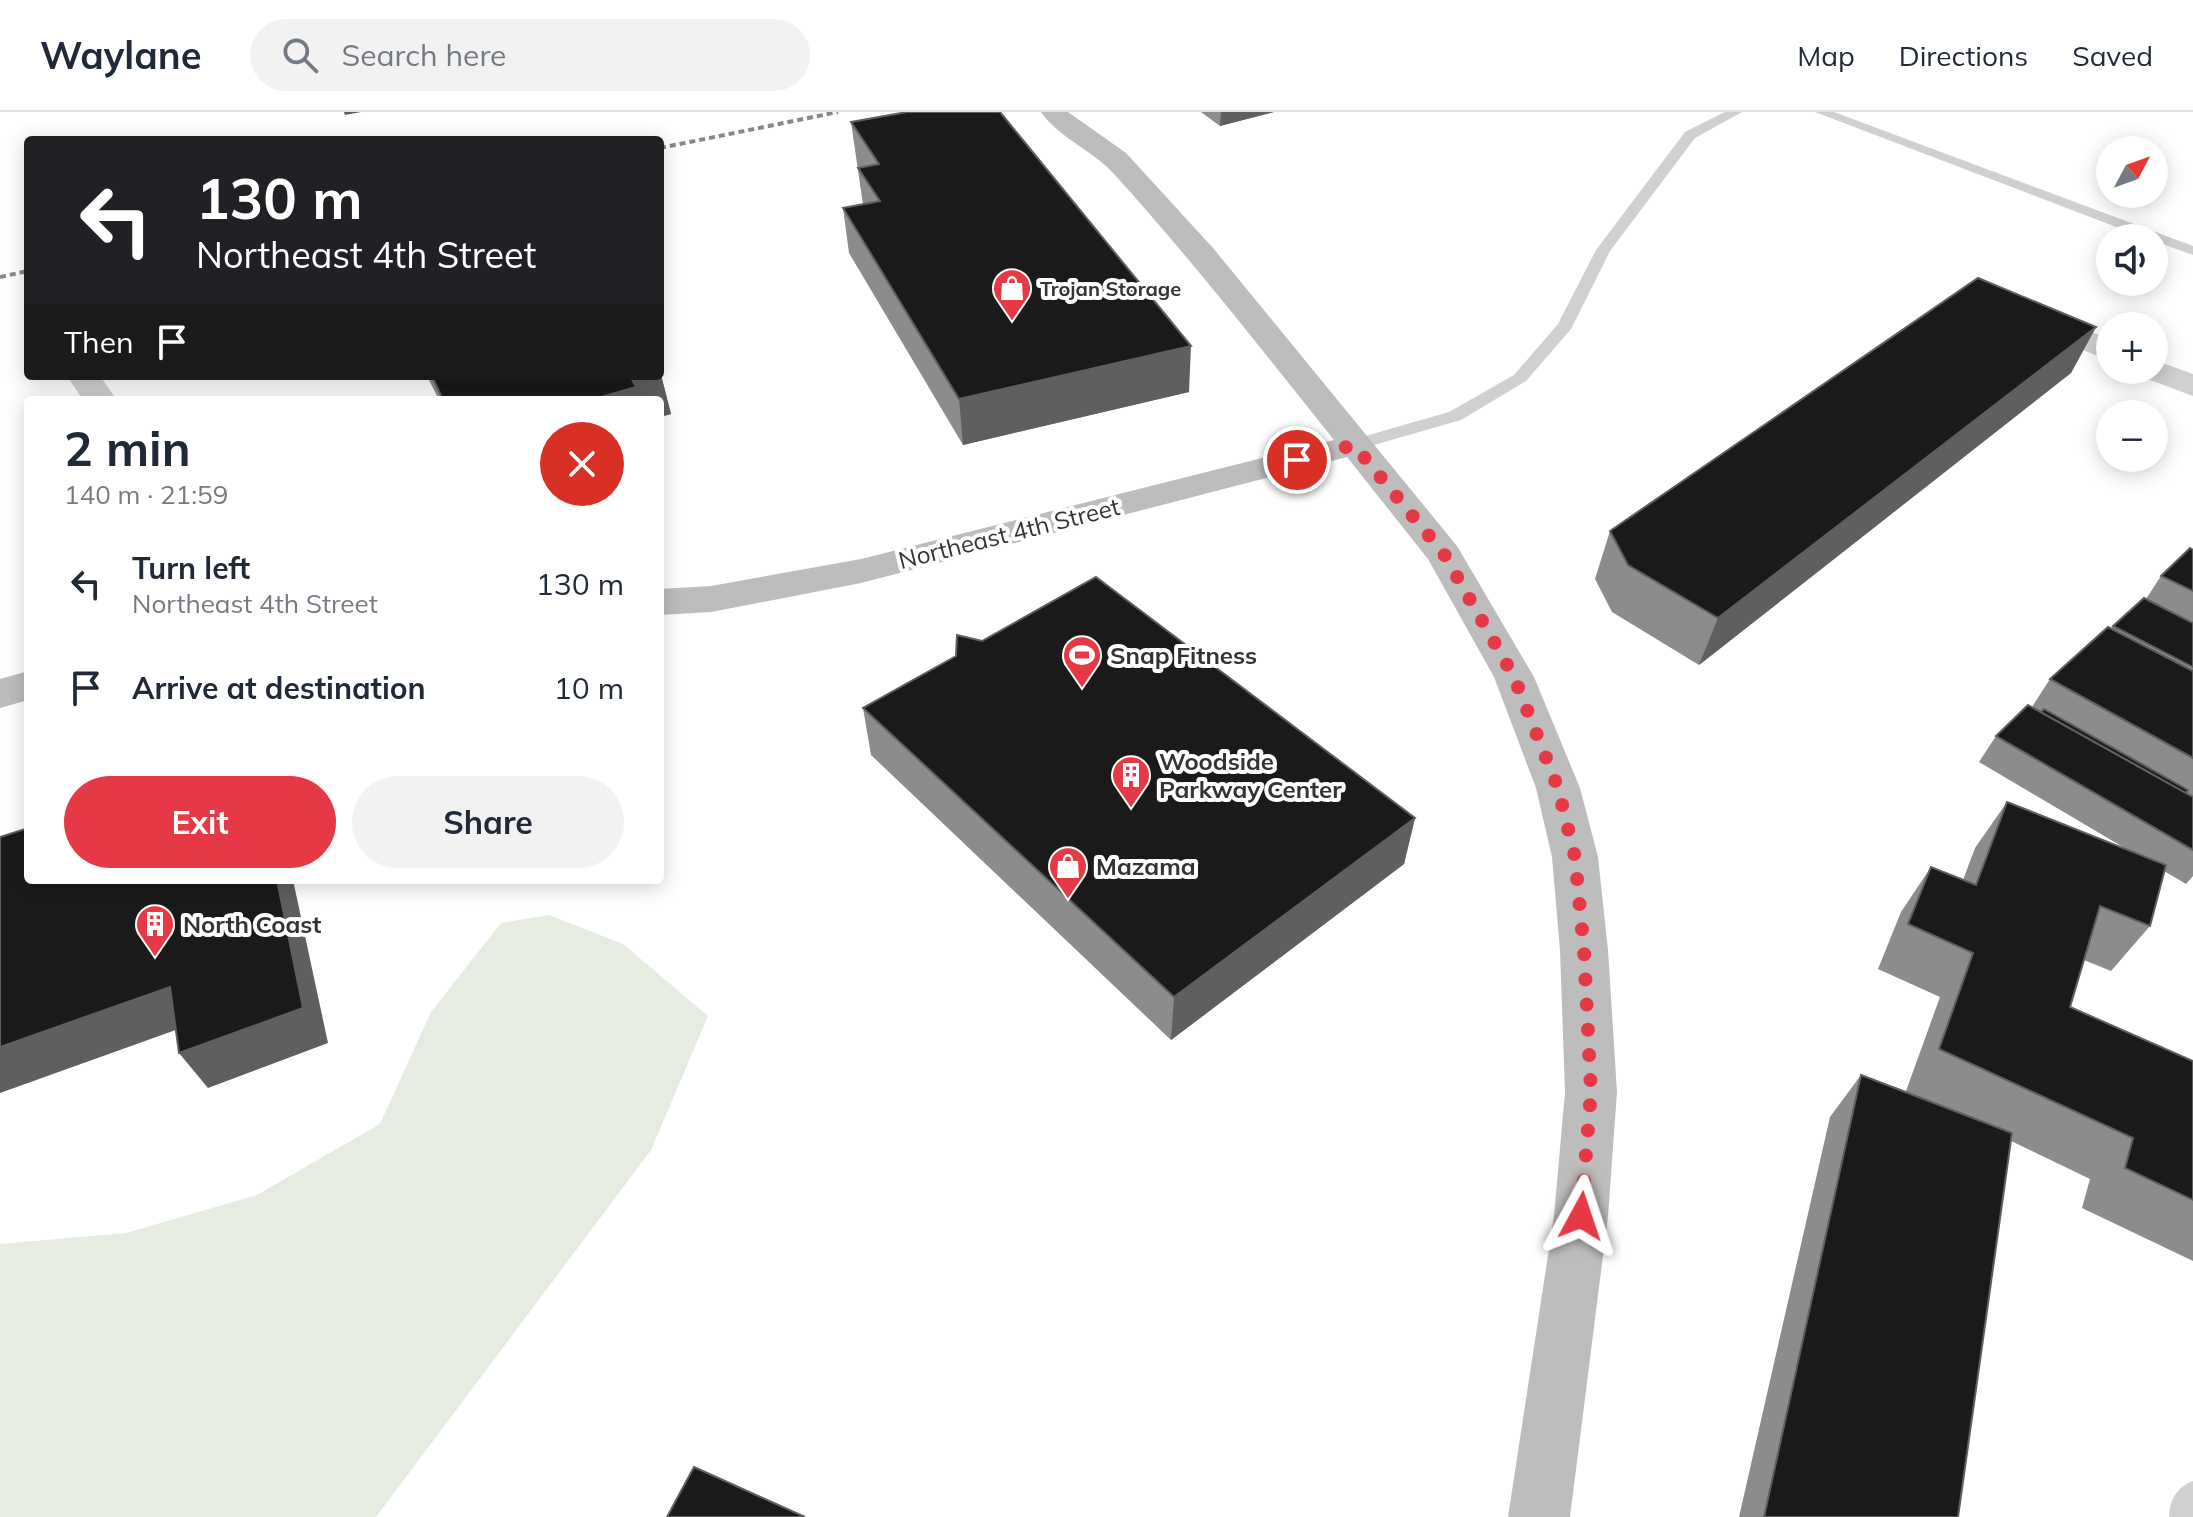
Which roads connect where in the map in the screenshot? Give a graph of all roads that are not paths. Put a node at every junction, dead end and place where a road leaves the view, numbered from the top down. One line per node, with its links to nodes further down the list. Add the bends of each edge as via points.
1 (1054, 112): 5 (main road)
2 (1097, 112): 5 (main road)
3 (1735, 112): 11 (lane, via 1690,135 1603,250 1565,326 1520,378 1455,416)
4 (1822, 112): 6 (lane)
5 (1116, 159): 11 (main road, via 1202,254)
6 (2193, 251)
7 (2009, 308): 8 (street)
8 (2096, 345)
9 (2168, 376): 10 (street)
10 (2193, 386)
11 (1354, 445): 12 (main road, Northeast 4th Street, via 861,571 711,599); 16 (main road, via 1444,554 1514,677 1558,788 1575,857 1591,1092 1581,1216)
12 (664, 602)
13 (24, 686): 14 (main road)
14 (0, 694)
15 (2193, 1496): 17 (lane)
16 (1539, 1517)
17 (2184, 1517)

